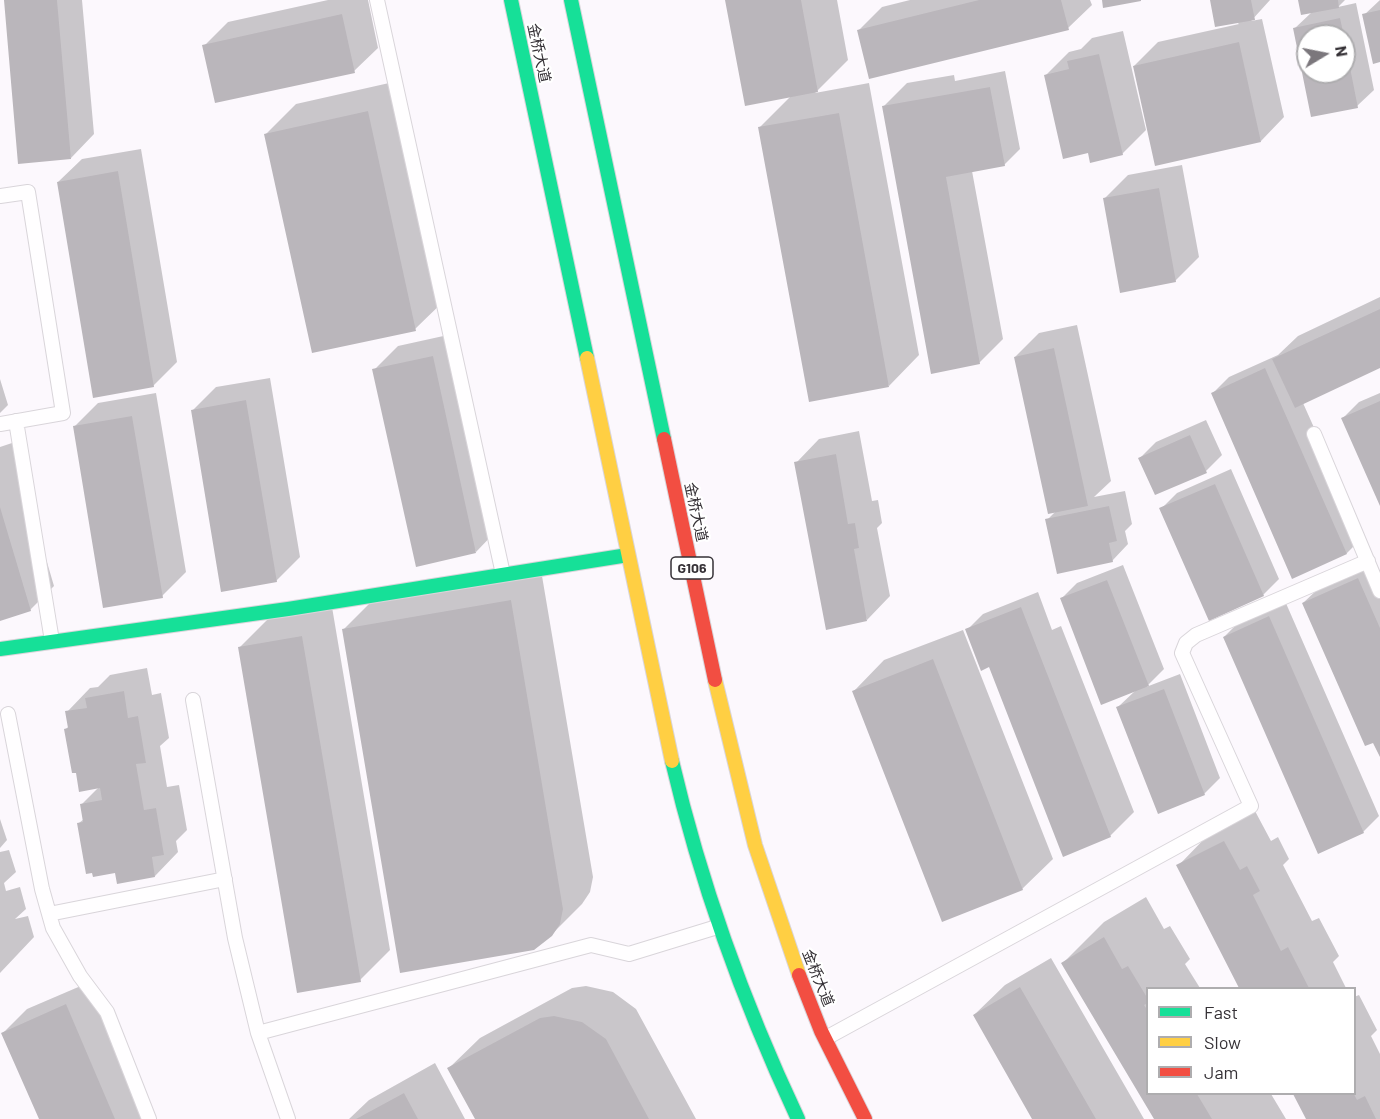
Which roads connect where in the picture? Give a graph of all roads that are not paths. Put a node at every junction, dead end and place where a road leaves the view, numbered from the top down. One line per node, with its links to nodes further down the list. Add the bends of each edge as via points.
1 (377, 0): 10 (lane)
2 (511, 0): 8 (main road, 金桥大道)
3 (572, 0): 20 (main road, 金桥大道 / G106, via 733,761 773,908)
4 (0, 196): 5 (lane, via 28,192 63,413)
5 (16, 421): 6 (lane); 12 (lane)
6 (0, 424)
7 (1314, 434): 9 (lane)
8 (628, 555): 10 (main road); 18 (main road, 金桥大道, via 672,762)
9 (1368, 561): 11 (lane); 20 (lane, via 1196,635 1186,643 1182,653 1251,806)
10 (503, 574): 12 (main road)
11 (1380, 591)
12 (52, 642): 13 (main road)
13 (0, 649)
14 (194, 700): 16 (lane)
15 (8, 714): 17 (lane)
16 (225, 879): 17 (lane); 19 (lane)
17 (49, 914): 21 (lane, via 80,976 107,1012)
18 (717, 927): 19 (lane, via 629,954 591,945); 23 (main road, 金桥大道, via 747,1006)
19 (258, 1034): 22 (lane)
20 (826, 1038): 24 (main road, 金桥大道 / G106)
21 (150, 1119)
22 (288, 1119)
23 (798, 1119)
24 (865, 1119)

